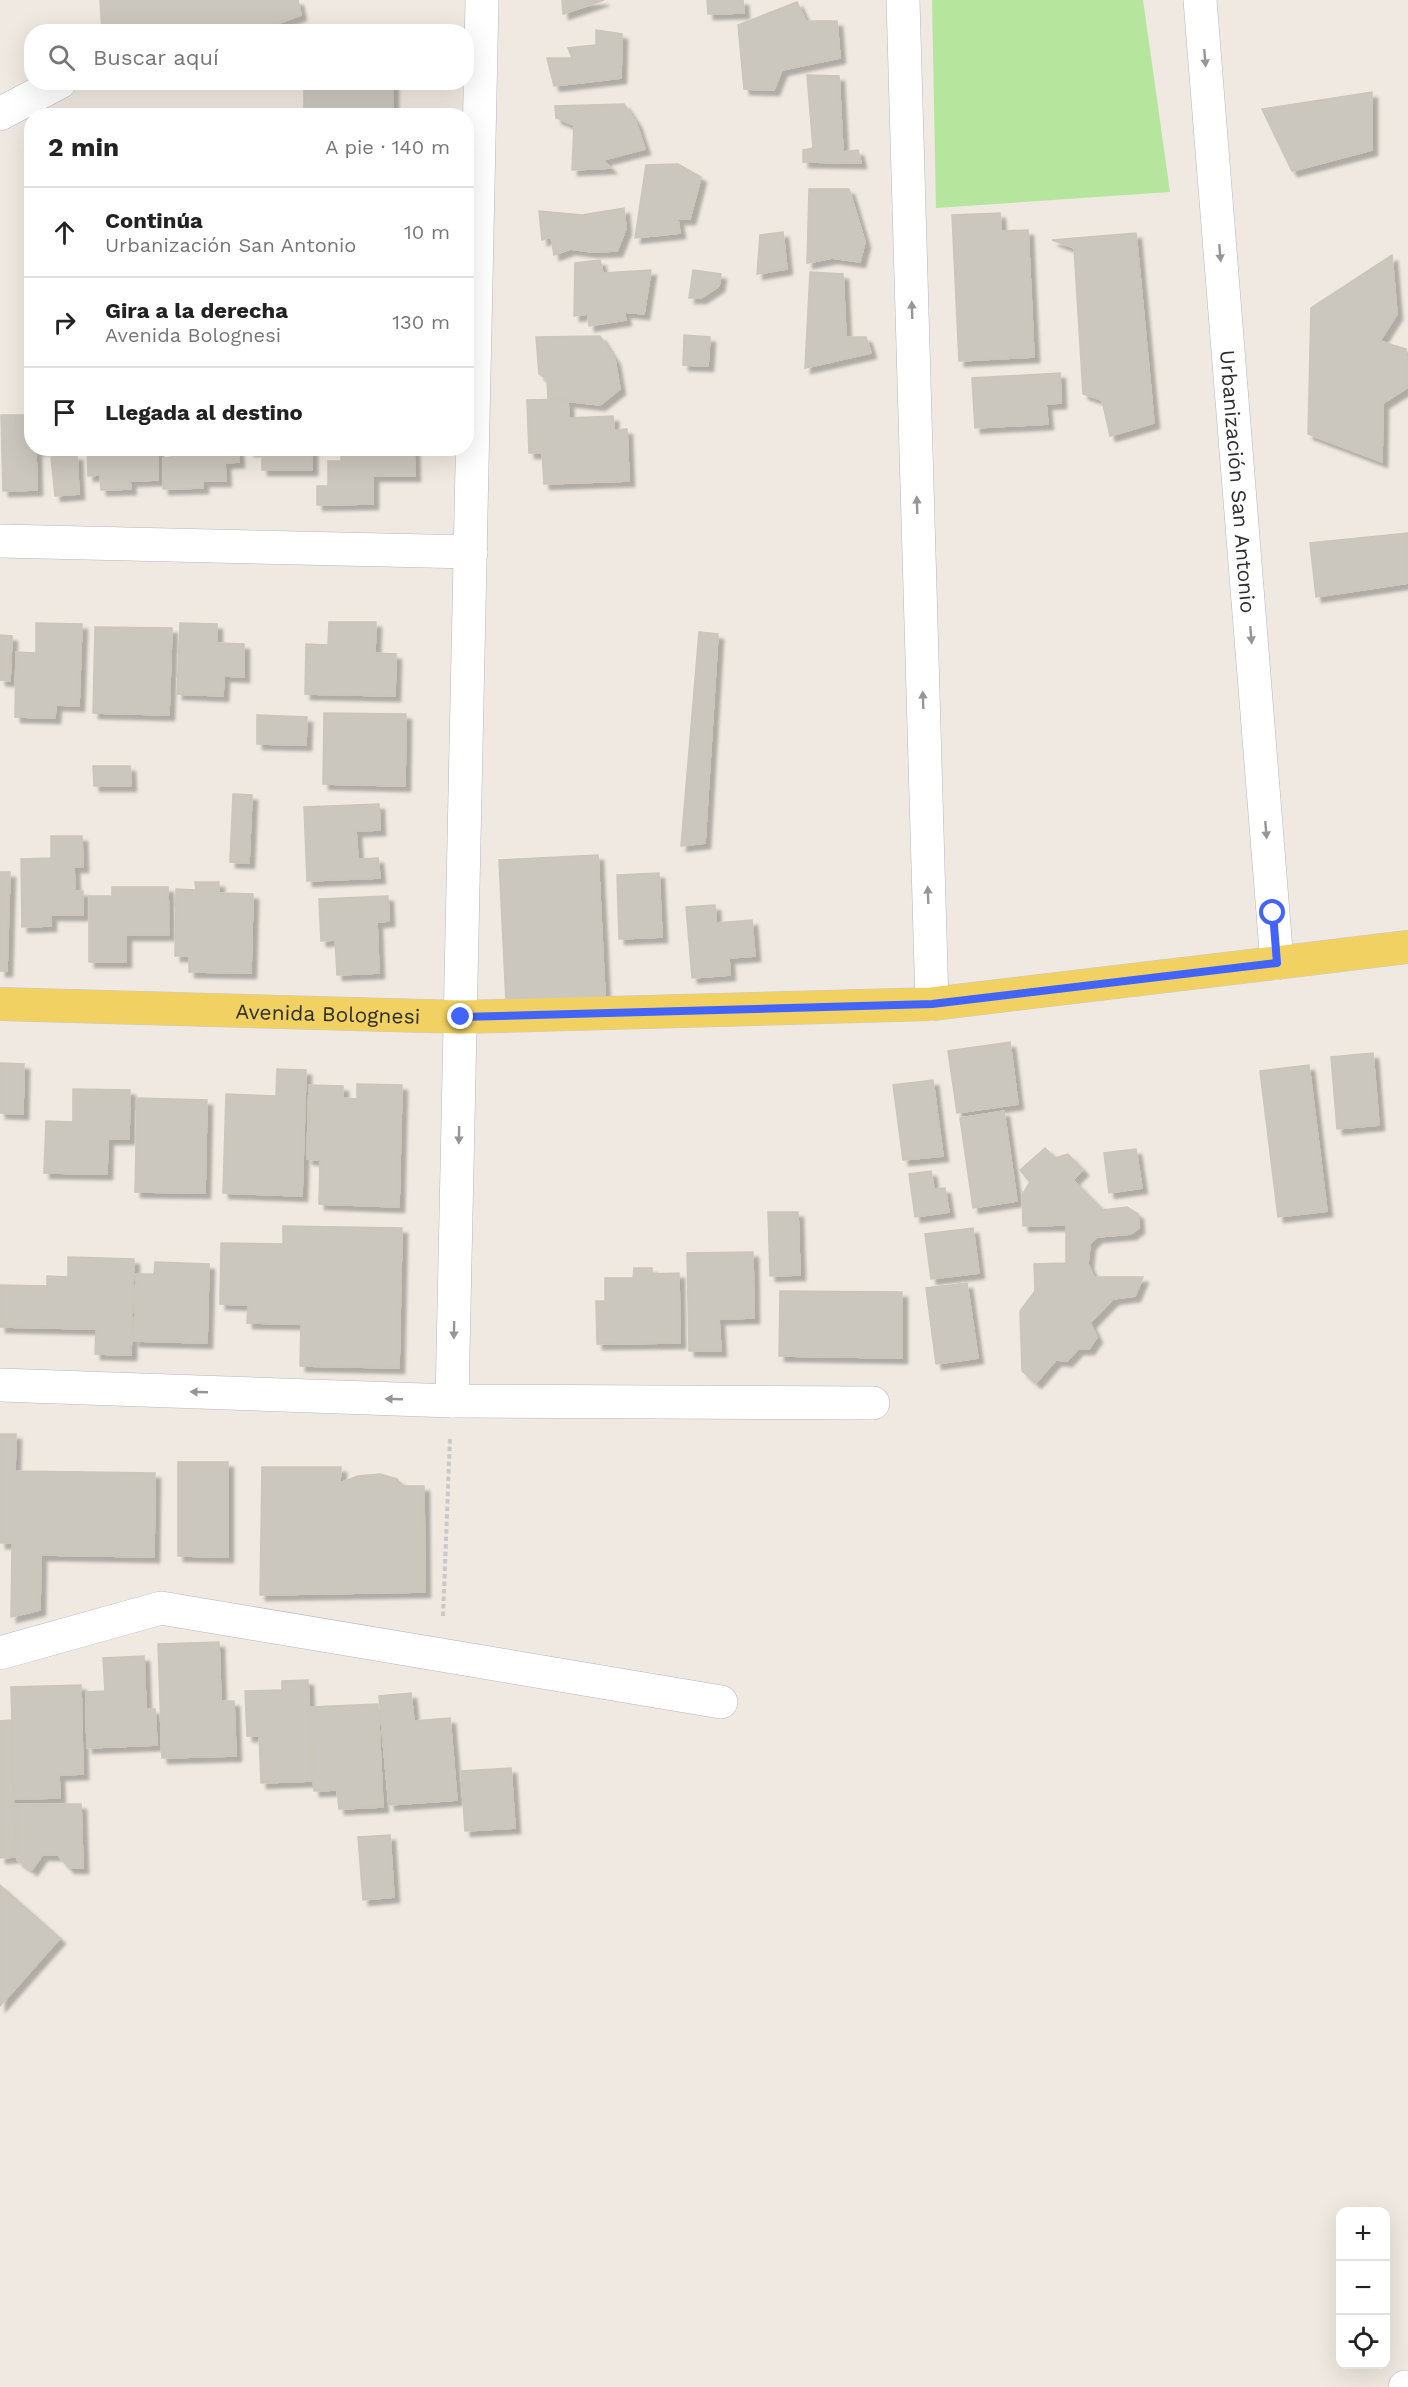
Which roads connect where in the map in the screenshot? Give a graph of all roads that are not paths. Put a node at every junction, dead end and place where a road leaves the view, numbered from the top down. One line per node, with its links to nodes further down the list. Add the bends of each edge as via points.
1 (482, 0): 6 (street)
2 (903, 0): 13 (street, one-way to 2)
3 (1200, 0): 11 (street, Urbanización San Antonio, one-way to 11)
4 (45, 90): 5 (street)
5 (0, 114)
6 (474, 401)
7 (473, 456): 9 (street)
8 (0, 541): 9 (street)
9 (471, 552): 14 (street)
10 (1408, 947): 11 (main road, Avenida Bolognesi)
11 (1277, 963): 13 (main road, Avenida Bolognesi)
12 (0, 1004): 14 (main road, Avenida Bolognesi)
13 (932, 1004): 14 (main road, Avenida Bolognesi)
14 (461, 1017): 16 (street, one-way to 16)
15 (0, 1385): 16 (street, one-way to 15)
16 (452, 1401): 17 (street)
17 (873, 1402)
18 (0, 1653): 19 (street, via 161,1608)
19 (721, 1702)

